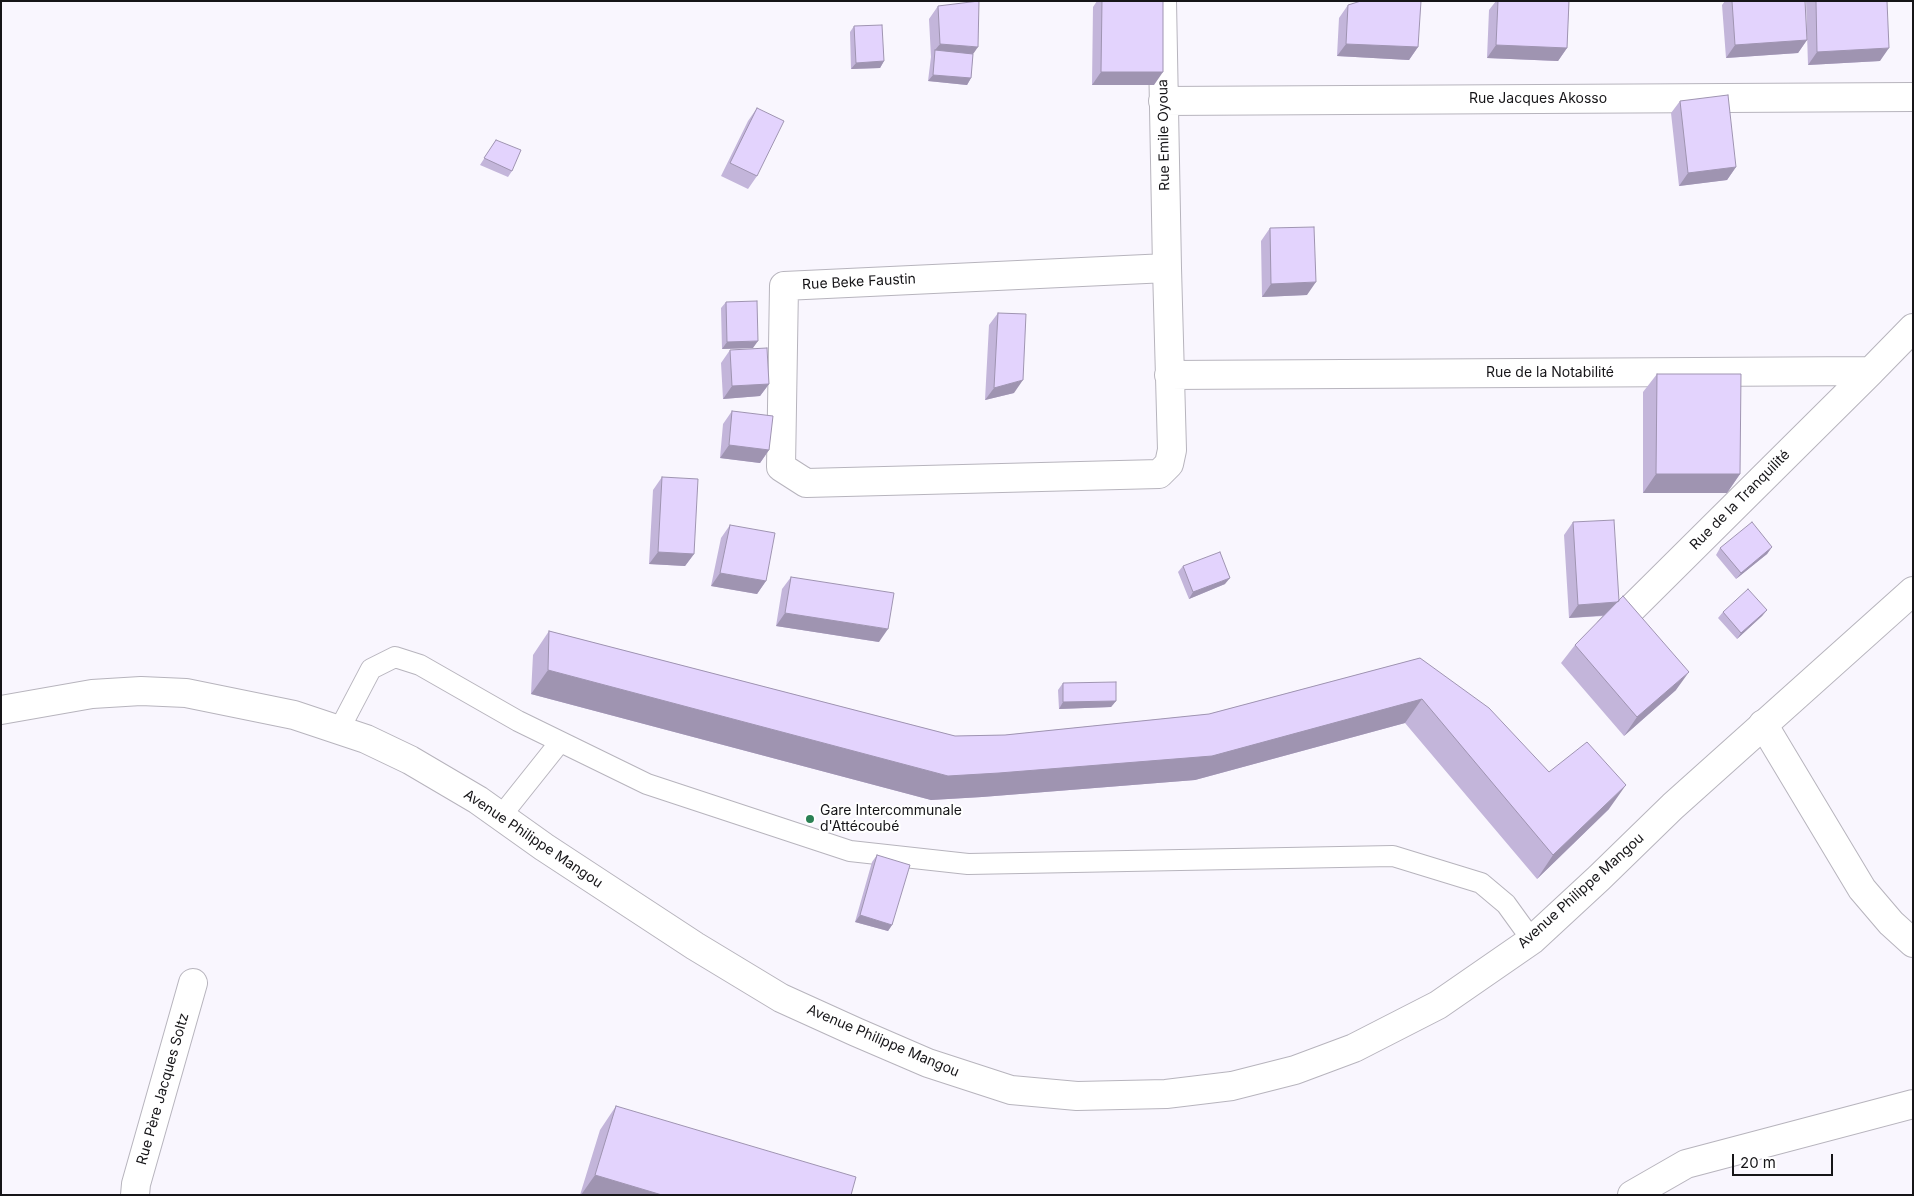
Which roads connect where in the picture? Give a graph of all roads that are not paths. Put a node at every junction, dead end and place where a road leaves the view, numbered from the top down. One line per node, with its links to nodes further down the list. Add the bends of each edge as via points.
1 (1162, 1): 3 (street, Rue Emile Oyoua)
2 (1913, 97): 3 (street, Rue Jacques Akosso)
3 (1163, 101): 4 (street, Rue Emile Oyoua)
4 (1167, 268): 7 (street, Rue Beke Faustin); 7 (street, Rue Beke Faustin, via 784,286 781,467 806,483 1159,474 1169,464 1172,450)
5 (1913, 328): 6 (street)
6 (1871, 371): 7 (street, Rue de la Notabilité); 9 (street, Rue de la Tranquilité)
7 (1169, 375)
8 (1913, 591): 11 (street, Avenue Philippe Mangou)
9 (1610, 630)
10 (1, 710): 12 (street, Avenue Philippe Mangou, via 92,694 186,693 294,715)
11 (1763, 724): 15 (street, Avenue Philippe Mangou); 16 (street, via 1862,889)
12 (339, 730): 13 (lane, via 371,669 395,657 420,665 518,722); 14 (street, Avenue Philippe Mangou, via 410,760)
13 (560, 742): 14 (lane); 15 (lane, via 647,784 850,851 968,864 1394,856 1481,883 1506,904)
14 (501, 816): 15 (street, Avenue Philippe Mangou, via 695,946 781,998 928,1063 1011,1090 1077,1096 1166,1094 1232,1086 1294,1070 1354,1048 1438,1005)
15 (1532, 940)
16 (1913, 944)
17 (193, 983): 19 (street, Rue Père Jacques Soltz)
18 (1913, 1104): 20 (street, via 1686,1164)
19 (135, 1195)
20 (1632, 1195)

